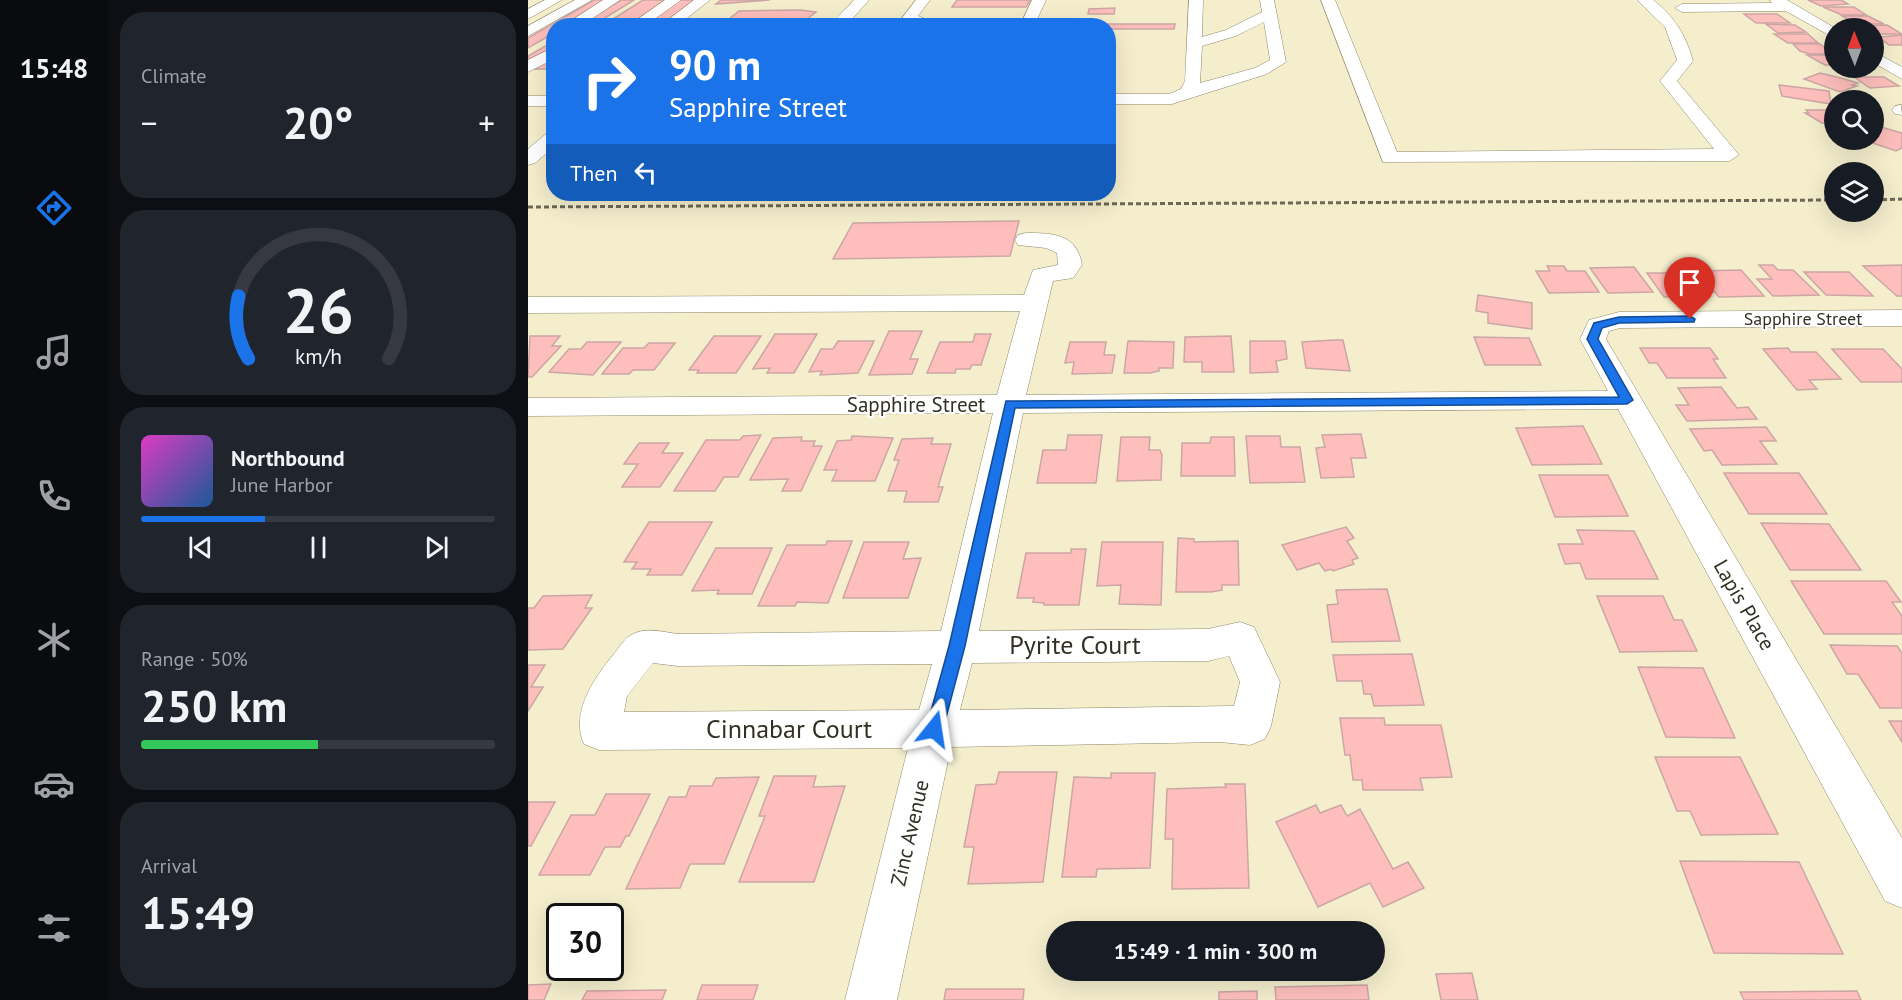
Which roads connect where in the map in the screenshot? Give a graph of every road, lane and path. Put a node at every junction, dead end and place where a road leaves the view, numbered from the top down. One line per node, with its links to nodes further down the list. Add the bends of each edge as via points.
1 (555, 0): 16 (street)
2 (585, 0): 17 (street)
3 (613, 0): 18 (street)
4 (674, 0): 20 (street)
5 (703, 0): 21 (street)
6 (862, 0): 22 (street)
7 (923, 0): 23 (street)
8 (1039, 0): 24 (street)
9 (1196, 0): 29 (street)
10 (1328, 0): 11 (street, via 1390,158 1729,156 1668,81 1685,61 1680,36 1659,10)
11 (1644, 0)
12 (1783, 4): 15 (street); 26 (street)
13 (629, 5): 19 (street)
14 (1268, 7): 29 (street, via 1231,33); 37 (street, via 1278,62 1261,71)
15 (1682, 8)
16 (528, 15)
17 (553, 18)
18 (583, 18)
19 (609, 18)
20 (647, 18)
21 (678, 18)
22 (845, 18)
23 (909, 18)
24 (1031, 18)
25 (546, 22): 27 (street)
26 (1824, 28)
27 (528, 32)
28 (546, 41): 30 (street)
29 (1194, 44): 37 (street, via 1193,81)
30 (528, 51)
31 (546, 56): 33 (street)
32 (1884, 63): 36 (street)
33 (528, 67)
34 (546, 72): 35 (street)
35 (528, 73)
36 (1902, 74)
37 (1188, 92): 38 (street, via 1172,99)
38 (1116, 99)
39 (528, 101): 40 (street)
40 (546, 101)
41 (546, 144): 42 (street)
42 (528, 161): 43 (street)
43 (546, 162)
44 (1026, 240): 46 (street, Zinc Avenue, via 1059,244 1071,257 1064,273 1042,275)
45 (528, 305): 46 (street)
46 (1033, 310): 50 (street, Zinc Avenue)
47 (1902, 318): 48 (street, Sapphire Street, via 1619,320)
48 (1598, 326): 49 (street, Lapis Place, via 1593,339)
49 (1627, 400): 50 (street, Sapphire Street); 55 (street, Lapis Place)
50 (1010, 404): 51 (street, Sapphire Street); 52 (street, Zinc Avenue)
51 (528, 407)
52 (957, 646): 53 (street, Pyrite Court, via 678,650 644,646 608,690 599,731); 54 (street, Zinc Avenue); 54 (street, Pyrite Court, via 1208,645 1240,638 1260,682 1250,726 1220,723)
53 (645, 729): 54 (street, Cinnabar Court)
54 (934, 729): 56 (street, Zinc Avenue)
55 (1902, 884)
56 (871, 1000)

